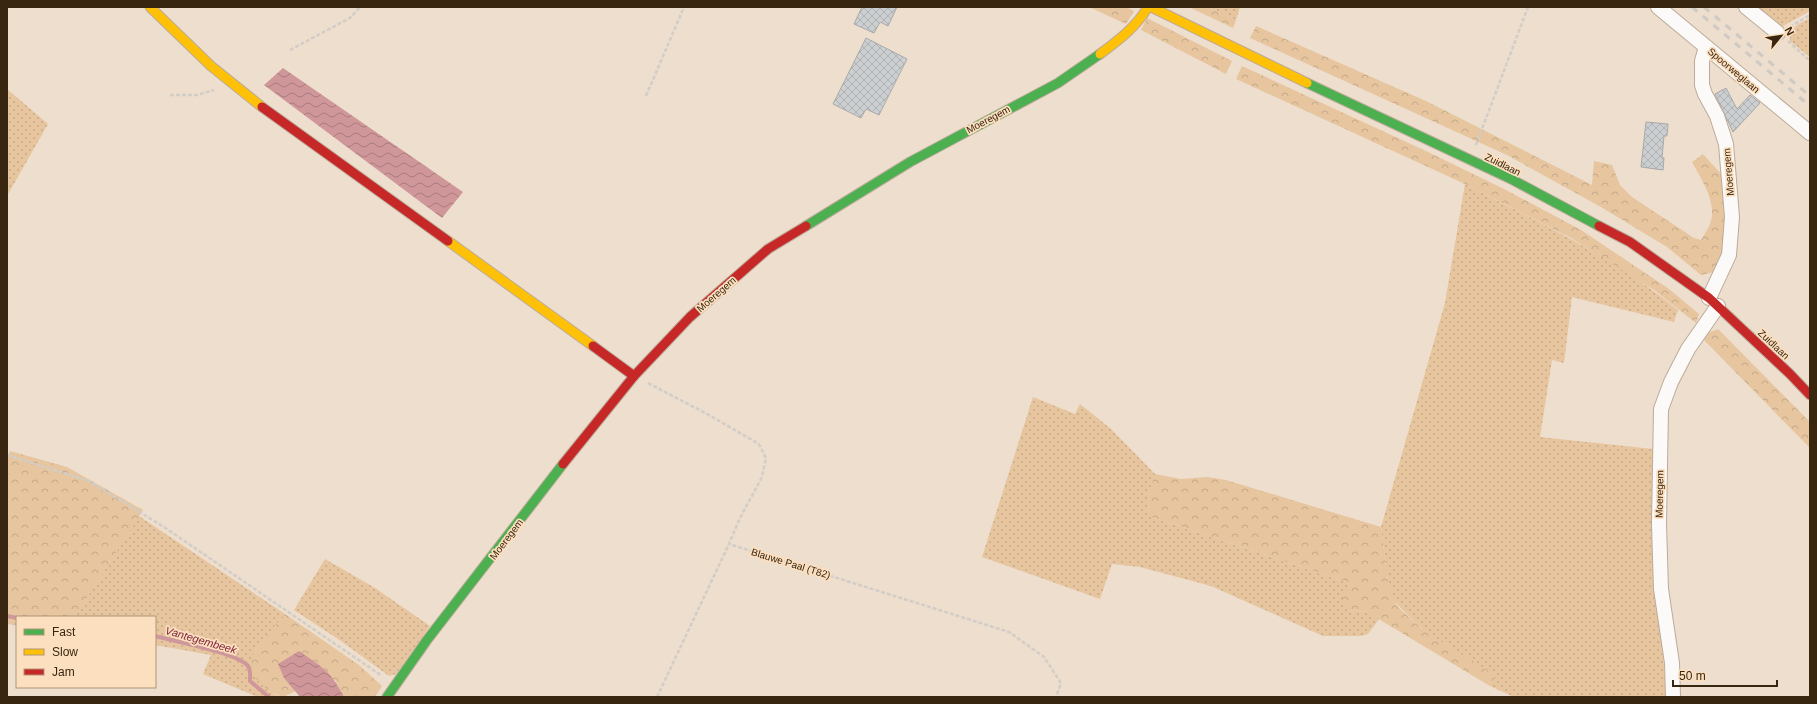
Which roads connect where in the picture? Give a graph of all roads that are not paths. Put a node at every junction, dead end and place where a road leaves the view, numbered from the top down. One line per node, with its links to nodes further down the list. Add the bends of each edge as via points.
1 (150, 7): 10 (street, via 231,82 374,189)
2 (1148, 7): 10 (street, Moeregem, via 1139,22 1118,41 1058,83 910,162 768,249 690,317)
3 (1151, 7): 9 (street, Zuidlaan, via 1311,86 1511,179 1630,242)
4 (1658, 7): 7 (street, Spoorweglaan)
5 (1746, 7): 6 (street)
6 (1778, 33)
7 (1706, 47): 8 (street, Spoorweglaan); 9 (street, Moeregem, via 1702,61 1702,85 1717,116 1726,144 1732,217 1729,255)
8 (1810, 133)
9 (1714, 302): 11 (street, Zuidlaan); 13 (street, Moeregem, via 1671,382 1661,409 1658,524 1661,589 1672,663)
10 (634, 376): 12 (street, Moeregem, via 562,465)
11 (1810, 395)
12 (387, 697)
13 (1673, 697)

